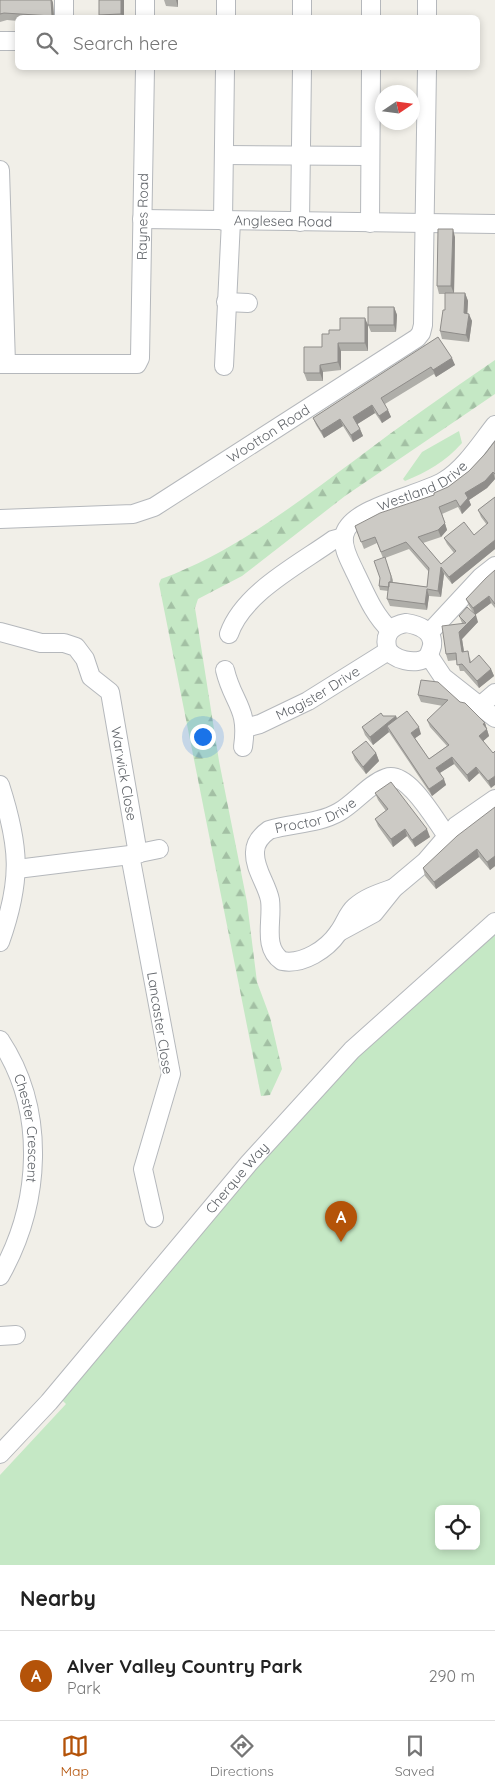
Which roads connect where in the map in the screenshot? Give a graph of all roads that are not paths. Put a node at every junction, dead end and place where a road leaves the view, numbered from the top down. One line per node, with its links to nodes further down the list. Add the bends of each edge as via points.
1 (64, 0): 7 (street)
2 (145, 0): 8 (street)
3 (226, 0): 9 (street)
4 (302, 0): 10 (street)
5 (371, 0): 11 (street)
6 (427, 0): 12 (street)
7 (64, 15)
8 (145, 15)
9 (226, 15)
10 (302, 15)
11 (371, 15)
12 (427, 15)
13 (0, 41): 14 (street)
14 (15, 41)
15 (144, 70): 24 (street, Raynes Road)
16 (225, 70): 20 (street)
17 (302, 70): 22 (street)
18 (371, 70): 21 (street)
19 (427, 70): 28 (street, Wootton Road)
20 (224, 155): 22 (street); 25 (street)
21 (370, 156): 22 (street); 27 (street)
22 (301, 157): 26 (street)
23 (0, 170): 32 (street)
24 (142, 219): 25 (street, Anglesea Road); 32 (street, Raynes Road, via 140,358 137,364)
25 (227, 221): 26 (street, Anglesea Road); 30 (street)
26 (300, 222): 27 (street, Anglesea Road)
27 (370, 223): 28 (street, Anglesea Road)
28 (425, 224): 29 (street, Anglesea Road); 35 (street, Wootton Road, via 423,325 417,338 154,507 133,514)
29 (495, 224)
30 (226, 302): 31 (street); 33 (street)
31 (248, 303)
32 (3, 364)
33 (224, 366)
34 (495, 425): 36 (street, Westland Drive, via 460,469 446,480 414,496 360,514 346,527)
35 (0, 519)
36 (344, 537): 38 (street, via 348,556 368,598 380,620); 41 (street, via 333,540 262,590 238,614)
37 (495, 566): 40 (street)
38 (390, 630): 40 (street, via 406,623); 42 (street, via 386,640)
39 (0, 632): 54 (street, Warwick Close, via 42,643 64,642 76,647 85,659 91,677 110,692)
40 (429, 633): 43 (street, via 432,643)
41 (229, 634)
42 (388, 651): 43 (street, via 407,660 421,660); 48 (street, Magister Drive, via 308,701)
43 (429, 656): 46 (street, via 443,677)
44 (225, 670): 48 (street, via 241,706)
45 (495, 693): 46 (street)
46 (481, 705): 47 (street)
47 (495, 718)
48 (245, 728): 49 (street)
49 (242, 747)
50 (0, 785): 55 (street, via 11,818)
51 (495, 799): 52 (street, Proctor Drive)
52 (446, 836): 52 (street, Proctor Drive, via 412,788 394,776 380,781 330,816 262,834 254,852 270,899 270,947 274,955 288,962 307,958 330,942 346,916 362,901 394,888 425,862)
53 (159, 849): 54 (street)
54 (134, 855): 55 (street); 59 (street, Lancaster Close, via 171,1074 143,1169)
55 (17, 870): 57 (street, via 13,901)
56 (495, 922): 61 (street, Cherque Way, via 352,1050 249,1163 49,1402)
57 (0, 942)
58 (0, 1040): 60 (street, Chester Crescent, via 15,1063 25,1092 34,1143 32,1185 25,1219 15,1249)
59 (154, 1218)
60 (0, 1276)
61 (0, 1454)

